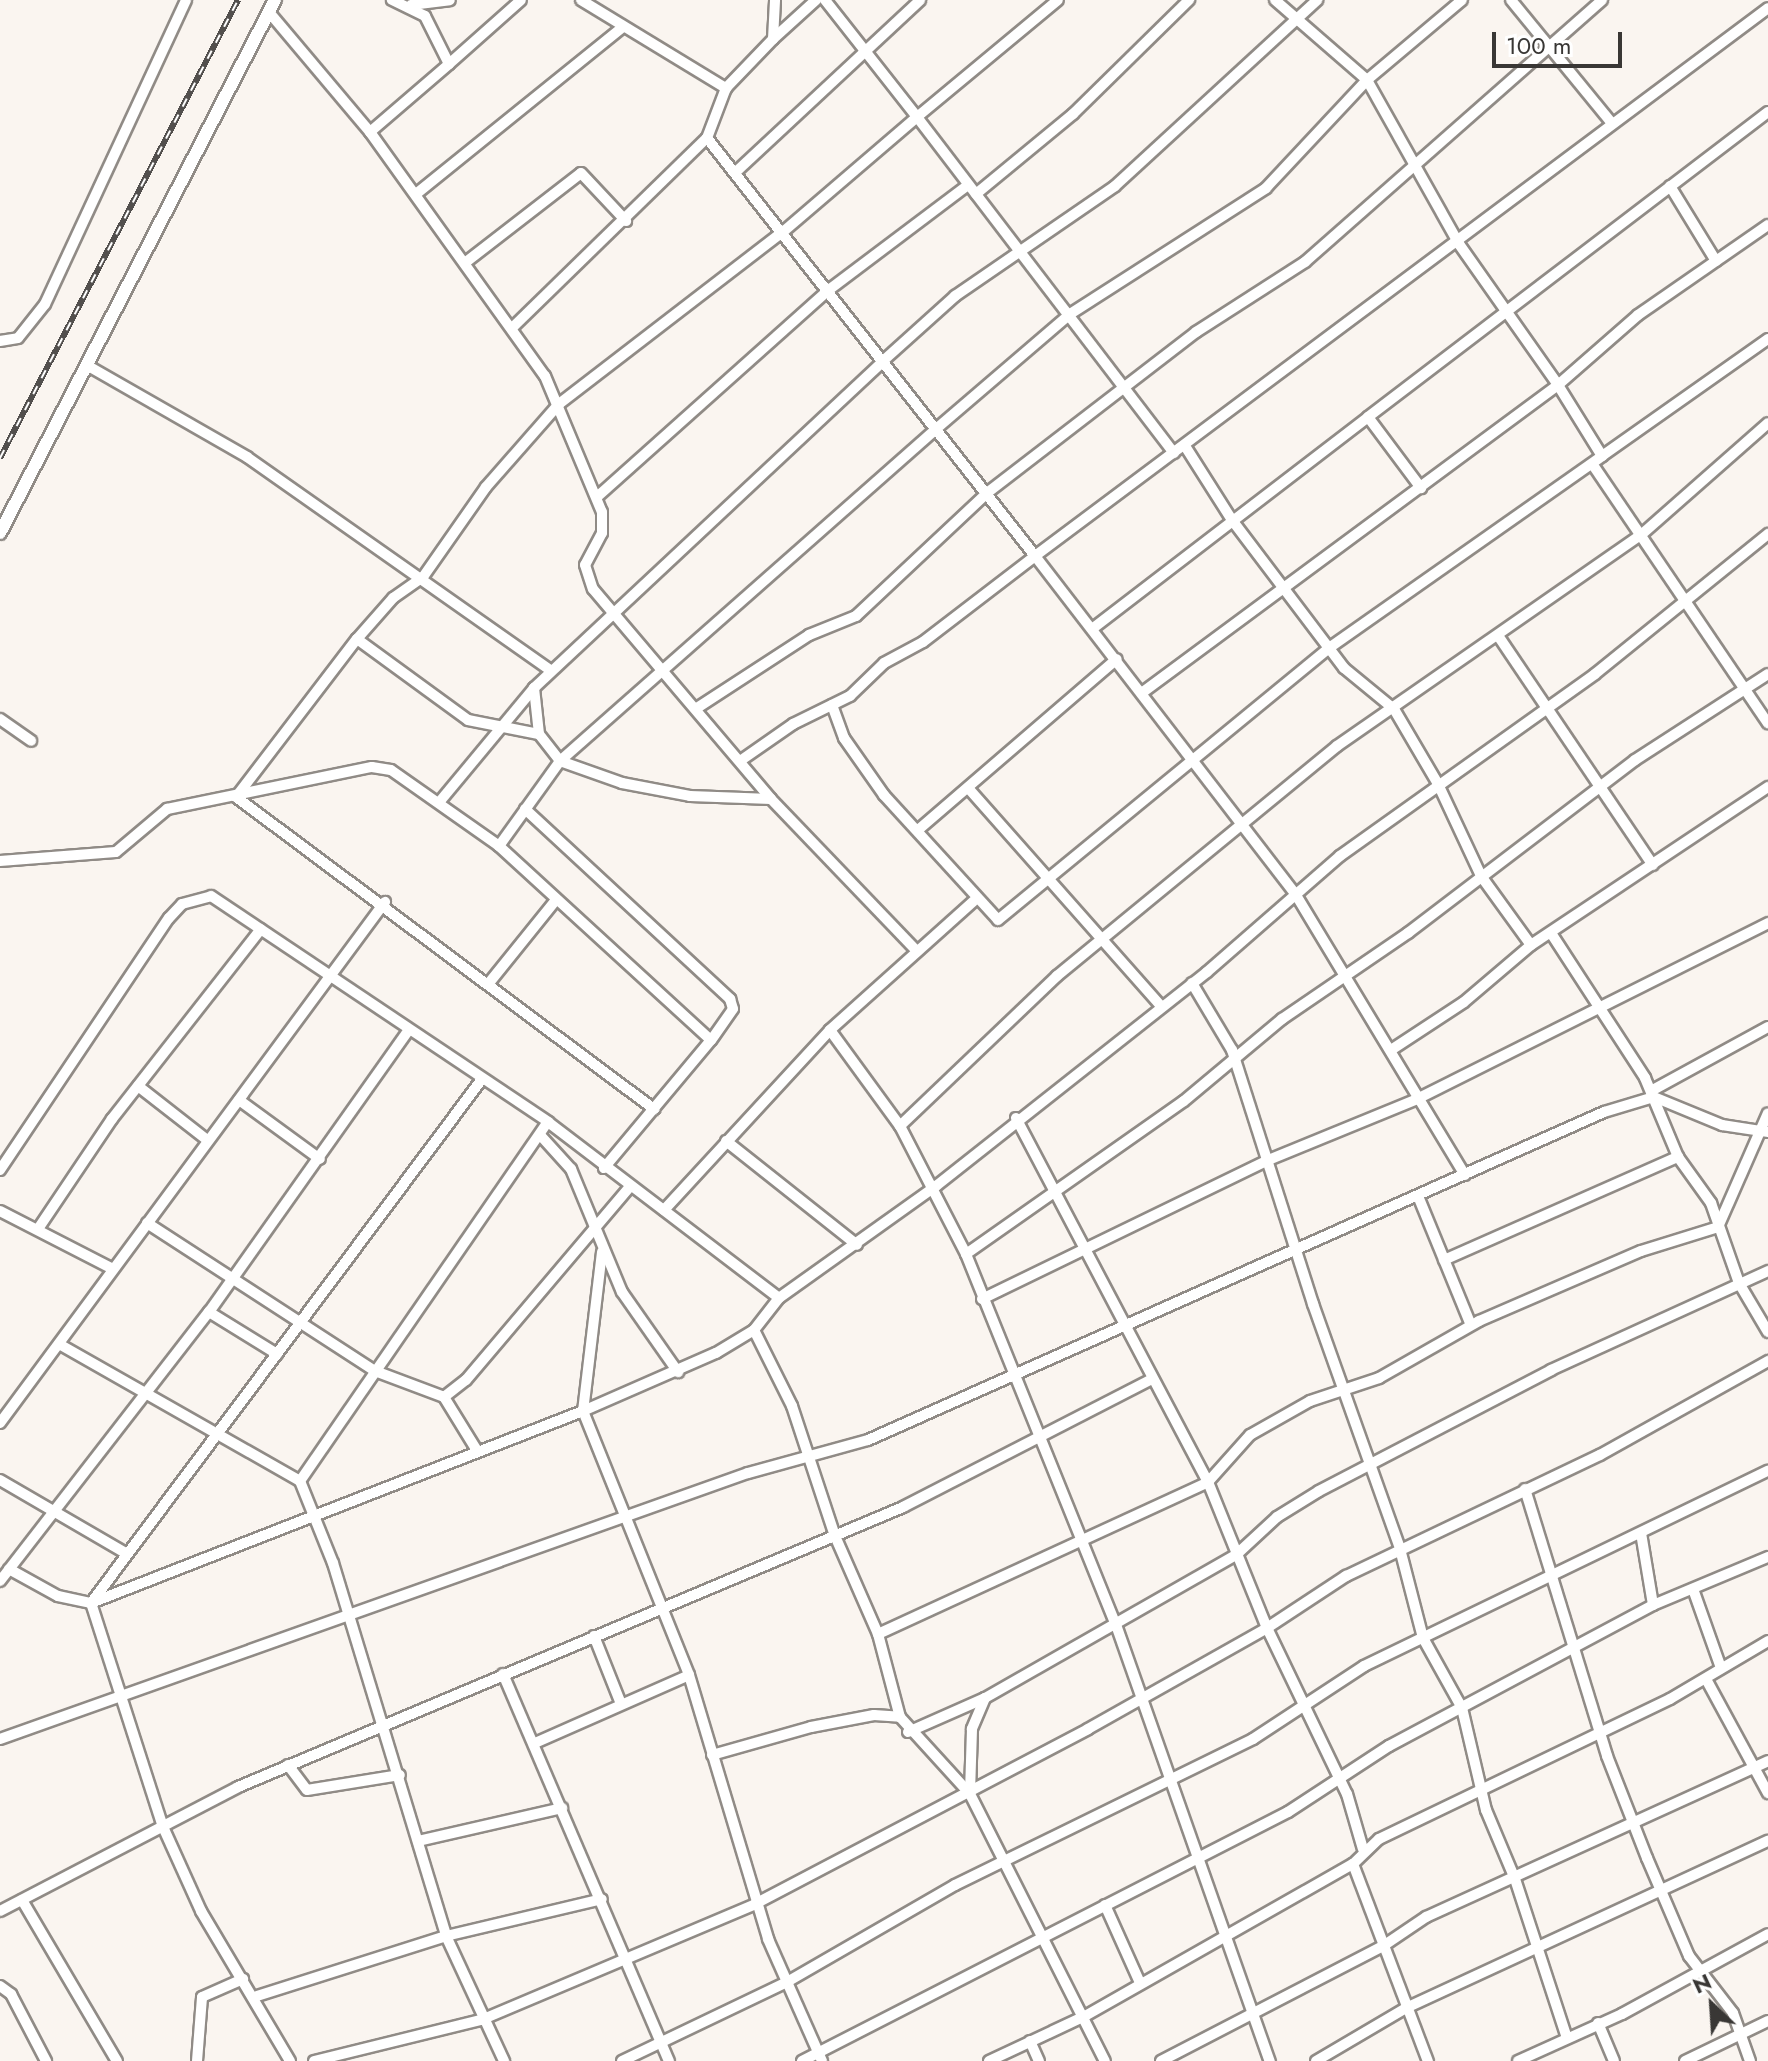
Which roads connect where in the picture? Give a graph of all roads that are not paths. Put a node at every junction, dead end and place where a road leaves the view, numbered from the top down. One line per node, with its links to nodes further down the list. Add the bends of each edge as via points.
1 (186, 0): 50 (street, via 60,277 28,329)
2 (392, 0): 17 (street)
3 (450, 0): 17 (street)
4 (521, 0): 25 (street)
5 (581, 0): 21 (street)
6 (775, 0): 22 (street)
7 (816, 0): 22 (street)
8 (825, 0): 24 (street)
9 (920, 0): 24 (street)
10 (1058, 0): 29 (street)
11 (1189, 0): 36 (street, via 1073,114)
12 (1275, 0): 20 (street)
13 (1317, 0): 20 (street)
14 (1462, 0): 26 (street)
15 (1511, 0): 23 (street)
16 (1602, 0): 23 (street)
17 (409, 5): 25 (street, via 425,16)
18 (272, 6): 31 (street); 52 (street)
19 (1768, 8): 30 (street)
20 (1295, 20): 26 (street); 42 (street, via 1115,186)
21 (623, 27): 27 (street); 37 (street)
22 (773, 39): 27 (street)
23 (1548, 45): 30 (street); 33 (street)
24 (863, 48): 29 (street); 34 (street)
25 (449, 64): 31 (street)
26 (1367, 80): 33 (street); 47 (street, via 1266,188)
27 (726, 88): 32 (street)
28 (1768, 112): 35 (street)
29 (917, 117): 36 (street); 40 (street)
30 (1611, 122): 41 (street)
31 (370, 132): 37 (street)
32 (707, 138): 34 (street); 38 (street)
33 (1413, 166): 41 (street); 54 (street, via 1305,262 1196,332)
34 (738, 170): 40 (street)
35 (1670, 186): 43 (street); 46 (street)
36 (972, 189): 42 (street); 45 (street)
37 (416, 194): 44 (street)
38 (626, 221): 44 (street, via 581,173); 48 (street)
39 (1768, 225): 43 (street)
40 (784, 231): 45 (street); 55 (street)
41 (1459, 244): 46 (street); 59 (street)
42 (1024, 252): 47 (street); 51 (street, via 955,296)
43 (1716, 261): 53 (street, via 1638,315)
44 (466, 262): 48 (street)
45 (830, 289): 51 (street); 65 (street)
46 (1504, 312): 53 (street); 56 (street)
47 (1070, 314): 54 (street); 58 (street)
48 (513, 327): 55 (street)
49 (1768, 339): 61 (street)
50 (0, 341)
51 (884, 360): 58 (street); 74 (street)
52 (90, 367): 67 (street); 71 (street, via 247,457)
53 (1558, 385): 61 (street); 63 (street)
54 (1128, 390): 60 (street); 64 (street)
55 (559, 404): 65 (street); 71 (street, via 486,487)
56 (1368, 417): 63 (street); 66 (street)
57 (1768, 423): 69 (street)
58 (936, 429): 64 (street); 81 (street)
59 (1185, 446): 60 (street); 66 (street)
60 (1174, 453): 70 (street)
61 (1602, 456): 62 (street)
62 (1593, 465): 69 (street); 78 (street)
63 (1421, 488): 72 (street)
64 (987, 493): 70 (street); 88 (street, via 856,616 809,635)
65 (597, 497): 74 (street, via 604,522 586,574)
66 (1232, 520): 72 (street); 75 (street)
67 (0, 533)
68 (1768, 534): 73 (street, via 1720,567)
69 (1641, 535): 73 (street); 76 (street)
70 (1035, 556): 75 (street); 86 (street)
71 (423, 577): 77 (street, via 393,598); 80 (street)
72 (1285, 589): 78 (street); 85 (street)
73 (1686, 600): 84 (street); 87 (street)
74 (613, 613): 80 (street); 81 (street)
75 (1092, 629): 79 (street)
76 (1499, 637): 87 (street); 89 (street)
77 (357, 639): 92 (street, via 464,718); 102 (street)
78 (1329, 648): 89 (street); 95 (street)
79 (1117, 659): 85 (street); 101 (street)
80 (551, 671): 83 (street)
81 (664, 673): 88 (street); 96 (street)
82 (1768, 674): 84 (street)
83 (534, 688): 92 (street); 93 (street)
84 (1743, 688): 91 (street); 99 (street)
85 (1143, 692): 95 (street)
86 (832, 705): 97 (street); 107 (street, via 850,749)
87 (1544, 707): 98 (street); 99 (street)
88 (697, 708): 97 (street)
89 (1394, 709): 98 (street); 106 (street, via 1337,746)
90 (0, 719): 94 (street)
91 (1768, 723)
92 (498, 727): 93 (street); 104 (street)
93 (539, 734): 96 (street)
94 (31, 741)
95 (1194, 755): 106 (street); 111 (street)
96 (560, 761): 103 (street, via 665,791); 105 (street)
97 (740, 761): 103 (street)
98 (1438, 784): 112 (street); 113 (street)
99 (1598, 787): 110 (street); 112 (street)
100 (1768, 787): 110 (street)
101 (969, 789): 107 (street); 111 (street)
102 (236, 797): 104 (street, via 378,766); 109 (street, via 167,809 116,852); 116 (street)
103 (771, 799): 122 (street)
104 (441, 800): 108 (street)
105 (525, 809): 108 (street); 132 (street, via 730,999 733,1009)
106 (1246, 827): 113 (street); 120 (street)
107 (918, 830): 115 (street)
108 (499, 846): 114 (street)
109 (0, 861)
110 (1653, 865): 119 (street)
111 (1046, 875): 115 (street, via 998,920); 120 (street)
112 (1481, 876): 121 (street); 124 (street)
113 (1296, 895): 124 (street); 126 (street)
114 (556, 900): 125 (street); 132 (street)
115 (974, 901): 122 (street)
116 (385, 902): 123 (street); 125 (street)
117 (1768, 923): 127 (street, via 1655,983)
118 (261, 929): 123 (street); 136 (street); 153 (street, via 211,896 182,904)
119 (1551, 933): 121 (street); 127 (street)
120 (1102, 937): 128 (street); 144 (street)
121 (1531, 945): 133 (street, via 1464,1002)
122 (917, 951): 131 (street)
123 (332, 975): 130 (street); 139 (street)
124 (1345, 978): 133 (street); 134 (street, via 1282,1019)
125 (489, 983): 140 (street)
126 (1192, 983): 128 (street); 134 (street)
127 (1596, 1004): 137 (street); 138 (street)
128 (1162, 1007): 142 (street)
129 (1768, 1027): 137 (street)
130 (409, 1030): 135 (street); 150 (street)
131 (830, 1030): 144 (street); 148 (street)
132 (711, 1040): 140 (street)
133 (1391, 1050): 138 (street)
134 (1236, 1060): 151 (street); 157 (street)
135 (482, 1079): 143 (street); 178 (street)
136 (138, 1086): 147 (street); 164 (street)
137 (1652, 1094): 145 (street); 149 (street); 154 (street)
138 (1417, 1099): 151 (street); 154 (street)
139 (239, 1100): 147 (street); 150 (street)
140 (654, 1109): 152 (street)
141 (1768, 1113): 145 (street)
142 (1016, 1118): 155 (street); 157 (street)
143 (548, 1122): 146 (street); 152 (street)
144 (900, 1126): 155 (street)
145 (1764, 1133): 163 (street)
146 (541, 1136): 162 (street, via 579,1184); 186 (street)
147 (207, 1140): 161 (street)
148 (726, 1141): 159 (street); 165 (street)
149 (1678, 1157): 163 (street, via 1711,1203); 170 (street)
150 (320, 1159): 173 (street)
151 (1266, 1161): 166 (street); 167 (street)
152 (604, 1168): 156 (street)
153 (0, 1170)
154 (1465, 1175): 158 (street)
155 (936, 1186): 165 (street); 169 (street)
156 (629, 1188): 159 (street); 162 (street)
157 (1057, 1191): 166 (street); 169 (street)
158 (1418, 1196): 167 (street); 170 (street)
159 (664, 1210): 175 (street)
160 (0, 1211): 164 (street)
161 (147, 1223): 171 (street); 173 (street)
162 (590, 1226): 168 (street); 192 (street, via 466,1380)
163 (1718, 1227): 174 (street); 180 (street, via 1647,1248)
164 (38, 1229): 171 (street)
165 (857, 1245): 175 (street)
166 (1087, 1249): 176 (street); 179 (street)
167 (1297, 1250): 179 (street); 190 (street)
168 (602, 1252): 187 (street); 193 (street)
169 (966, 1254): 176 (street)
170 (1444, 1260): 180 (street)
171 (113, 1269): 183 (street)
172 (1768, 1271): 174 (street)
173 (234, 1279): 177 (street); 178 (street)
174 (1739, 1283): 182 (street); 199 (street, via 1499,1395)
175 (779, 1298): 181 (street)
176 (982, 1299): 188 (street)
177 (209, 1312): 184 (street); 191 (street)
178 (301, 1323): 184 (street); 186 (street)
179 (1122, 1324): 188 (street); 189 (street)
180 (1471, 1325): 190 (street, via 1379,1378)
181 (754, 1330): 187 (street); 198 (street)
182 (1768, 1332)
183 (59, 1344): 191 (street); 194 (street)
184 (277, 1354): 195 (street)
185 (1768, 1361): 204 (street, via 1600,1455)
186 (375, 1371): 192 (street); 202 (street)
187 (678, 1372): 193 (street)
188 (1014, 1374): 196 (street); 198 (street, via 868,1440)
189 (1150, 1380): 196 (street); 203 (street)
190 (1346, 1385): 199 (street); 203 (street, via 1250,1435)
191 (145, 1396): 195 (street); 205 (street)
192 (444, 1397): 197 (street)
193 (583, 1411): 197 (street); 207 (street)
194 (0, 1423)
195 (217, 1436): 202 (street); 212 (street)
196 (1039, 1440): 209 (street); 210 (street)
197 (476, 1449): 206 (street)
198 (809, 1454): 207 (street); 209 (street)
199 (1370, 1465): 211 (street); 213 (street, via 1277,1517)
200 (1768, 1471): 208 (street)
201 (0, 1480): 205 (street)
202 (300, 1481): 206 (street)
203 (1208, 1482): 210 (street); 213 (street)
204 (1525, 1489): 211 (street); 216 (street)
205 (52, 1510): 212 (street); 215 (street)
206 (315, 1511): 219 (street); 222 (street)
207 (631, 1519): 221 (street); 222 (street)
208 (1641, 1533): 216 (street); 220 (street)
209 (835, 1536): 221 (street); 225 (street)
210 (1083, 1544): 223 (street); 225 (street)
211 (1400, 1549): 224 (street); 227 (street)
212 (127, 1554): 219 (street)
213 (1237, 1554): 223 (street); 224 (street)
214 (1768, 1557): 218 (street)
215 (9, 1569): 217 (street); 219 (street, via 58,1596)
216 (1555, 1576): 227 (street); 229 (street)
217 (0, 1581)
218 (1693, 1589): 220 (street); 230 (street)
219 (91, 1603): 234 (street)
220 (1653, 1605): 229 (street)
221 (664, 1606): 226 (street); 232 (street)
222 (348, 1614): 234 (street); 241 (street)
223 (1115, 1622): 235 (street); 236 (street)
224 (1267, 1628): 235 (street); 238 (street)
225 (878, 1634): 240 (street)
226 (594, 1636): 231 (street); 237 (street)
227 (1423, 1638): 238 (street, via 1364,1666); 239 (street)
228 (1768, 1641): 230 (street)
229 (1576, 1651): 239 (street); 243 (street)
230 (1721, 1668): 233 (street)
231 (503, 1674): 241 (street); 245 (street)
232 (689, 1675): 237 (street); 246 (street)
233 (1706, 1679): 243 (street); 249 (street)
234 (117, 1693): 244 (street); 258 (street)
235 (1143, 1697): 251 (street); 255 (street)
236 (985, 1698): 242 (street); 255 (street, via 972,1729)
237 (621, 1704): 245 (street)
238 (1304, 1708): 251 (street); 252 (street)
239 (1462, 1708): 252 (street, via 1389,1746); 253 (street)
240 (900, 1717): 242 (street); 246 (street, via 874,1715 811,1727)
241 (383, 1725): 248 (street); 250 (street)
242 (908, 1732): 255 (street)
243 (1600, 1732): 253 (street); 257 (street)
244 (0, 1739)
245 (535, 1743): 256 (street)
246 (712, 1755): 269 (street)
247 (1768, 1761): 249 (street)
248 (288, 1765): 250 (street, via 307,1790); 258 (street)
249 (1752, 1768): 254 (street); 257 (street)
250 (400, 1775): 259 (street)
251 (1169, 1778): 262 (street); 263 (street, via 1138,1799)
252 (1339, 1783): 261 (street); 262 (street)
253 (1479, 1790): 261 (street); 265 (street)
254 (1768, 1793)
255 (970, 1794): 263 (street); 269 (street)
256 (562, 1808): 259 (street); 267 (street)
257 (1634, 1824): 265 (street); 266 (street)
258 (163, 1827): 268 (street); 280 (street, via 201,1911)
259 (418, 1841): 274 (street)
260 (1768, 1841): 266 (street)
261 (1363, 1849): 264 (street)
262 (1200, 1857): 270 (street); 272 (street)
263 (1008, 1860): 275 (street); 281 (street)
264 (1353, 1864): 272 (street); 276 (street)
265 (1515, 1879): 276 (street, via 1426,1917); 277 (street)
266 (1662, 1894): 277 (street); 279 (street)
267 (602, 1899): 274 (street); 278 (street)
268 (22, 1900): 271 (street); 297 (street)
269 (755, 1904): 278 (street); 281 (street)
270 (1105, 1905): 275 (street); 282 (street)
271 (0, 1911)
272 (1227, 1932): 282 (street); 286 (street)
273 (1768, 1934): 279 (street)
274 (446, 1936): 284 (street); 288 (street)
275 (1046, 1936): 287 (street); 295 (street)
276 (1383, 1946): 285 (street); 286 (street)
277 (1537, 1952): 285 (street); 292 (street)
278 (630, 1962): 288 (street); 294 (street)
279 (1700, 1970): 290 (street); 291 (street, via 1712,1978)
280 (243, 1979): 284 (street); 298 (street, via 202,1997)
281 (787, 1982): 294 (street); 295 (street)
282 (1140, 1983): 287 (street)
283 (0, 1986): 296 (street, via 11,1994)
284 (257, 1996): 299 (street)
285 (1406, 2008): 310 (street); 311 (street)
286 (1257, 2012): 308 (street); 309 (street)
287 (1085, 2016): 293 (street); 307 (street)
288 (481, 2020): 300 (street); 301 (street)
289 (1768, 2021): 291 (street)
290 (1598, 2023): 292 (street); 313 (street)
291 (1739, 2032): 314 (street); 315 (street)
292 (1567, 2038): 312 (street)
293 (1030, 2041): 305 (street); 306 (street)
294 (661, 2044): 302 (street); 303 (street)
295 (820, 2057): 304 (street)
296 (46, 2061)
297 (117, 2061)
298 (197, 2061)
299 (290, 2061)
300 (314, 2061)
301 (504, 2061)
302 (622, 2061)
303 (669, 2061)
304 (802, 2061)
305 (989, 2061)
306 (1039, 2061)
307 (1105, 2061)
308 (1161, 2061)
309 (1270, 2061)
310 (1316, 2061)
311 (1428, 2061)
312 (1518, 2061)
313 (1614, 2061)
314 (1685, 2061)
315 (1750, 2061)

